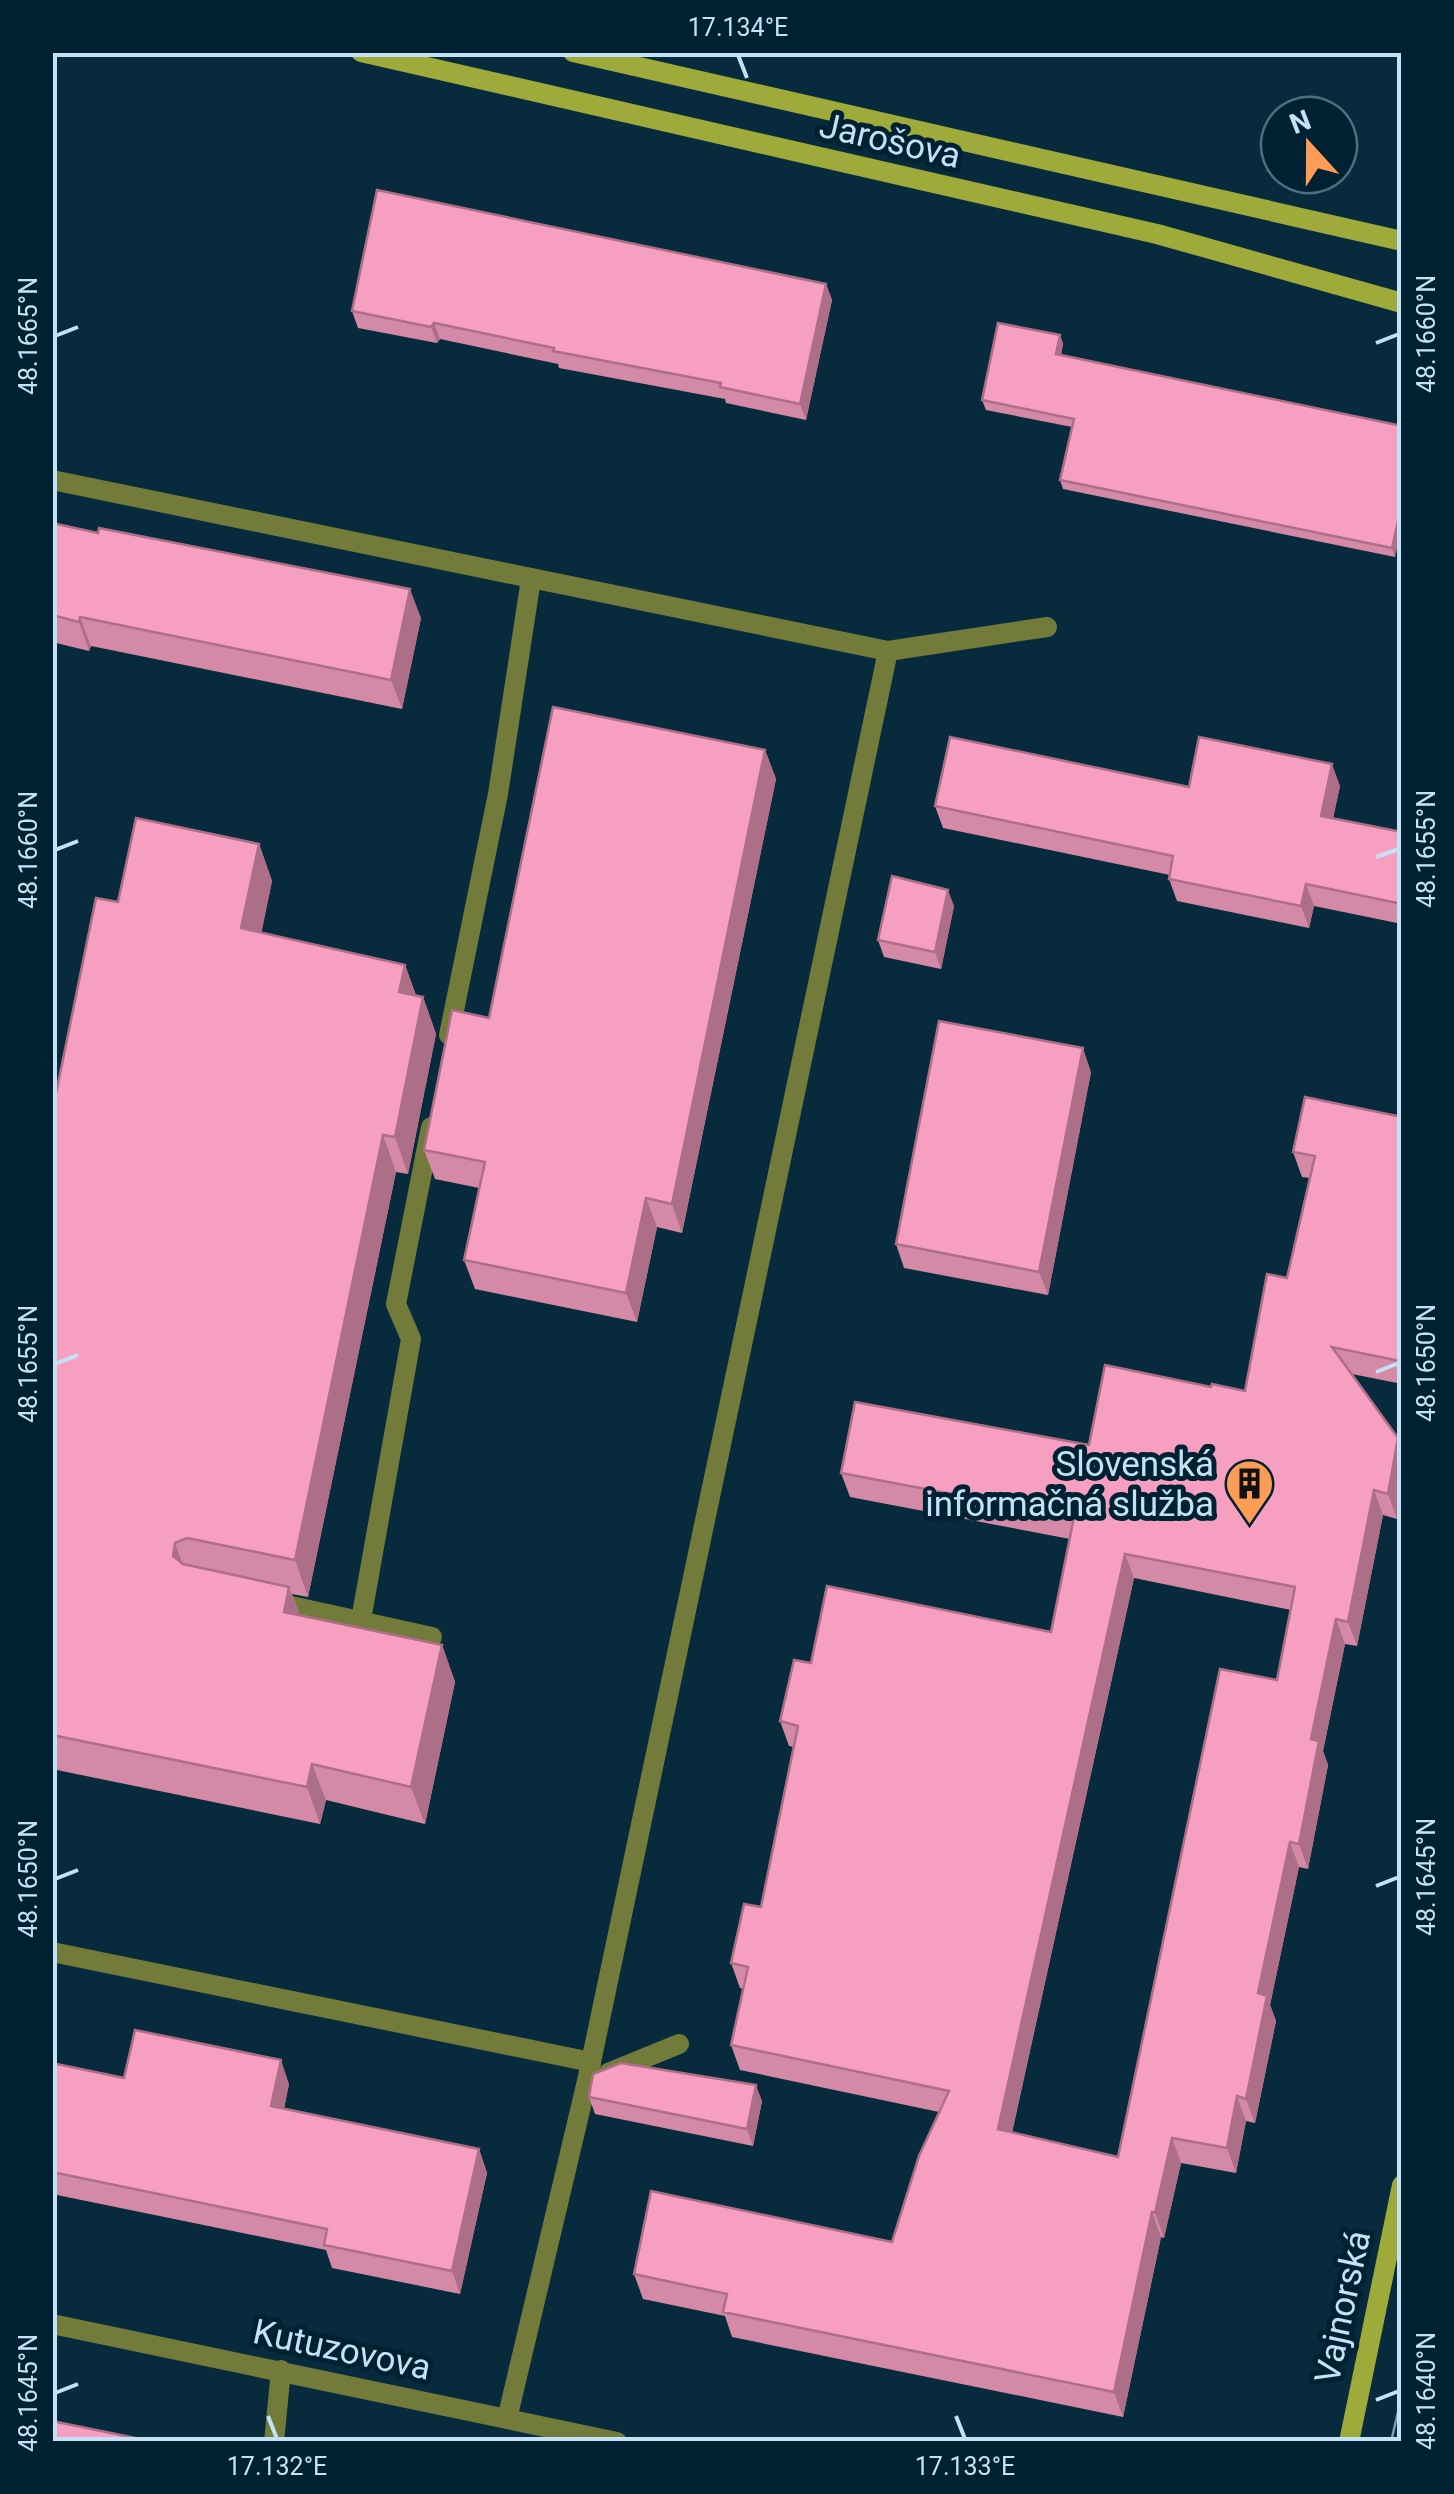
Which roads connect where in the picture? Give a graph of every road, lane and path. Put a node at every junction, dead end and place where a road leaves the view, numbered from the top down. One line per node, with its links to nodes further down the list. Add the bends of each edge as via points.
1 (362, 52): 4 (main road, Jarošova, via 1157,234)
2 (573, 52): 3 (main road, Jarošova)
3 (1402, 240)
4 (1402, 302)
5 (52, 480): 6 (street)
6 (531, 579): 8 (street); 9 (street, via 498,794)
7 (1047, 627): 8 (street)
8 (888, 651): 16 (street)
9 (445, 1054)
10 (434, 1112): 12 (street, via 396,1304 411,1339)
11 (253, 1598): 12 (street)
12 (361, 1620): 13 (street)
13 (432, 1638)
14 (52, 1952): 16 (street)
15 (679, 2044): 16 (street)
16 (589, 2071): 20 (street)
17 (1402, 2185): 23 (main road, Vajnorská)
18 (52, 2324): 19 (street, Kutuzovova)
19 (282, 2370): 20 (street, Kutuzovova); 21 (street)
20 (507, 2419): 22 (street, Kutuzovova)
21 (274, 2442)
22 (616, 2442)
23 (1349, 2442)

